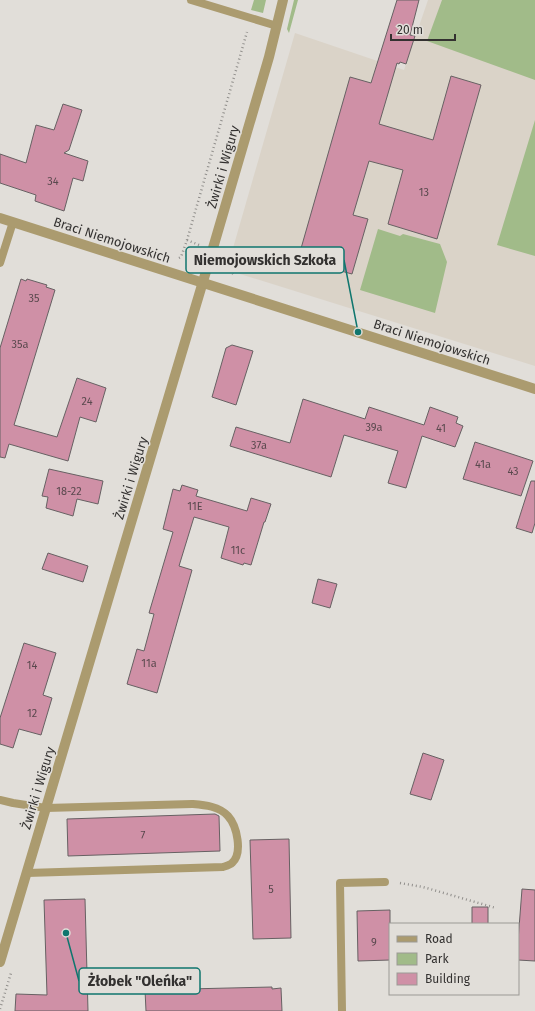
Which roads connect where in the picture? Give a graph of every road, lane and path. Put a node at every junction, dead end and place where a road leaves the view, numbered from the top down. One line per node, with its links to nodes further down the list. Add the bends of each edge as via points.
1 (191, 0): 3 (lane)
2 (283, 0): 4 (street, Żwirki i Wigury)
3 (256, 20): 4 (lane); 7 (path, via 249,25)
4 (277, 26): 11 (street, Żwirki i Wigury)
5 (0, 218): 6 (street, Braci Niemojowskich)
6 (12, 222): 10 (lane); 11 (street, Braci Niemojowskich)
7 (187, 240): 8 (path); 9 (path, via 181,257)
8 (203, 246)
9 (176, 262)
10 (0, 263)
11 (202, 282): 12 (street, Braci Niemojowskich); 14 (street, Żwirki i Wigury)
12 (535, 389)
13 (0, 800): 14 (lane)
14 (46, 808): 15 (street, Żwirki i Wigury); 15 (lane, via 206,805 228,815 233,823 238,850 231,865 223,867)
15 (27, 873): 18 (street, Żwirki i Wigury)
16 (385, 882): 17 (path, via 423,887); 19 (lane, via 340,883)
17 (496, 908)
18 (0, 962)
19 (342, 1011)

